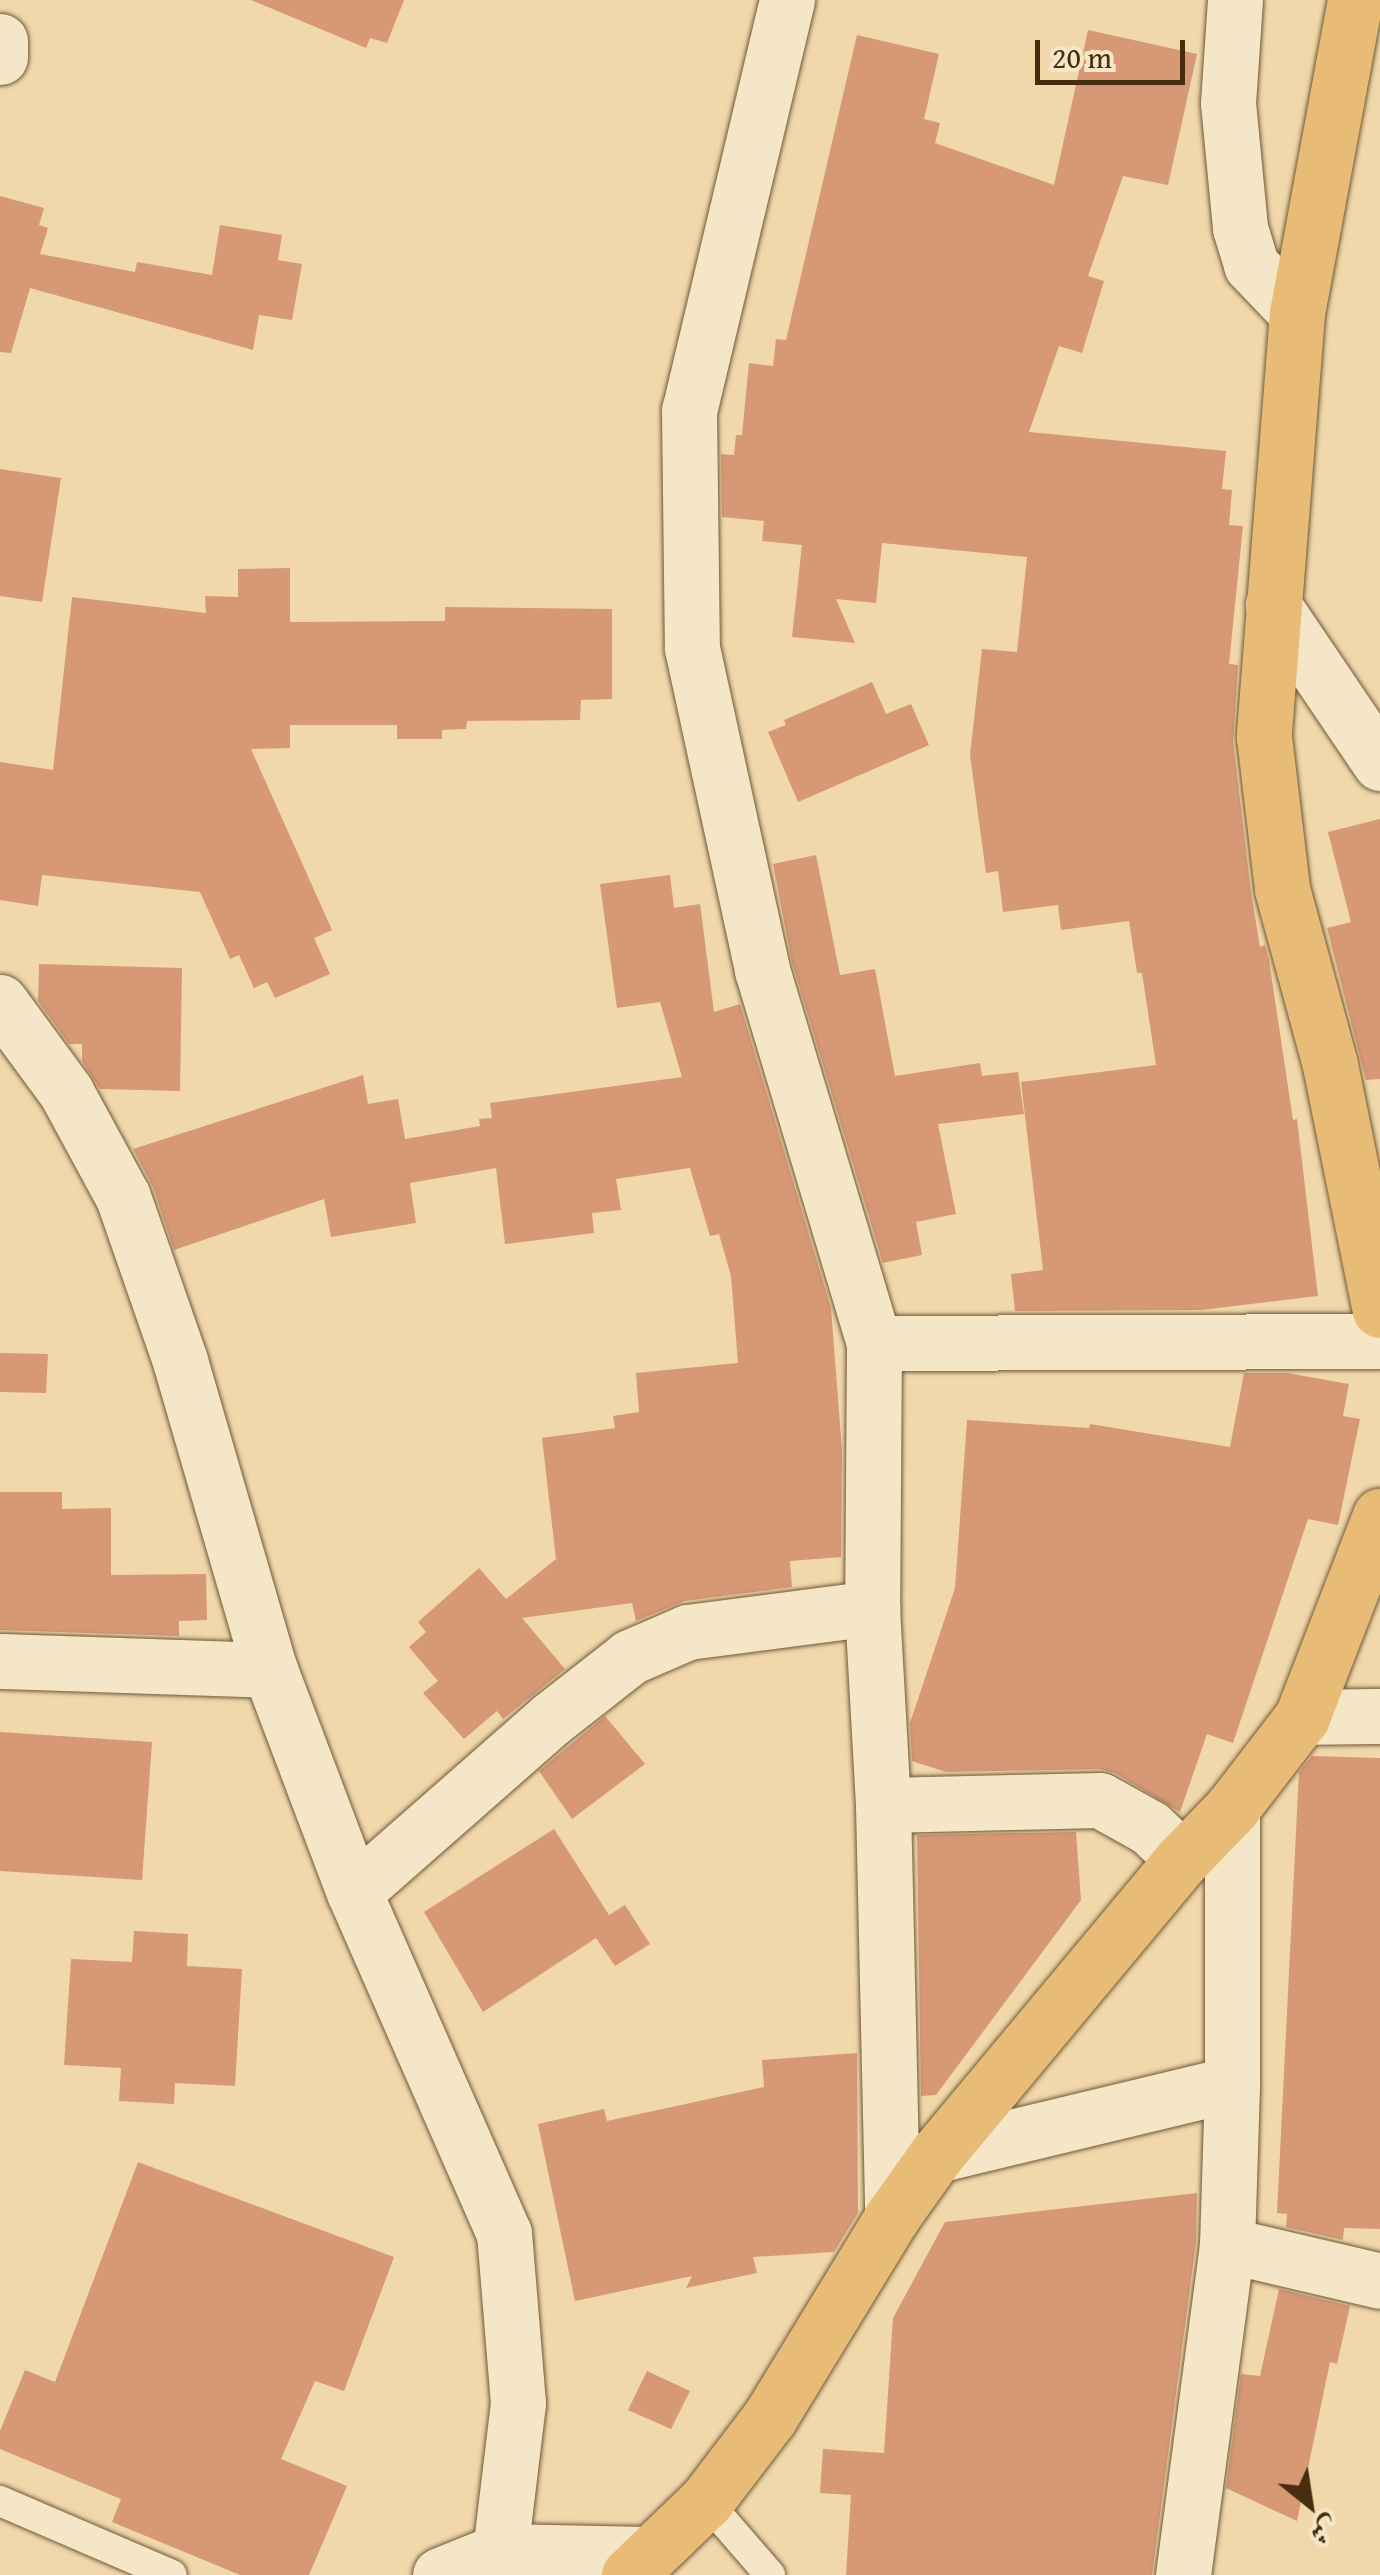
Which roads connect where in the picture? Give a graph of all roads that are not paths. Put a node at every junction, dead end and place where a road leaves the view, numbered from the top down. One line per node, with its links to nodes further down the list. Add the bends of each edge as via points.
1 (787, 0): 12 (street, via 689,410 692,648 762,970)
2 (1235, 0): 6 (street, via 1228,103 1240,228 1252,265)
3 (1355, 0): 6 (main road)
4 (0, 40): 5 (street)
5 (0, 56)
6 (1297, 313): 7 (main road)
7 (1273, 605): 8 (street); 10 (main road, via 1264,737 1282,890 1330,1065)
8 (1380, 762)
9 (0, 1002): 16 (street, via 66,1092 123,1197 180,1361)
10 (1380, 1310)
11 (1380, 1341): 12 (street)
12 (874, 1343): 14 (street)
13 (1380, 1516): 17 (main road)
14 (872, 1608): 19 (street); 22 (street, via 688,1632 630,1657)
15 (0, 1661): 16 (street)
16 (270, 1670): 22 (street)
17 (1302, 1716): 18 (street); 20 (main road)
18 (1380, 1716)
19 (883, 1805): 21 (street, via 1100,1800 1150,1828); 25 (street)
20 (1232, 1808): 21 (main road); 23 (street)
21 (1183, 1859): 24 (main road)
22 (354, 1892): 30 (street, via 504,2233 518,2403)
23 (1232, 2084): 24 (street); 26 (street)
24 (936, 2155): 25 (main road)
25 (892, 2217): 29 (main road, via 770,2417)
26 (1227, 2245): 27 (street); 35 (street)
27 (1380, 2282)
28 (0, 2501): 32 (lane)
29 (706, 2501): 31 (main road); 34 (lane)
30 (500, 2551): 31 (street); 33 (street)
31 (638, 2564)
32 (172, 2575)
33 (440, 2575)
34 (770, 2575)
35 (1183, 2575)

